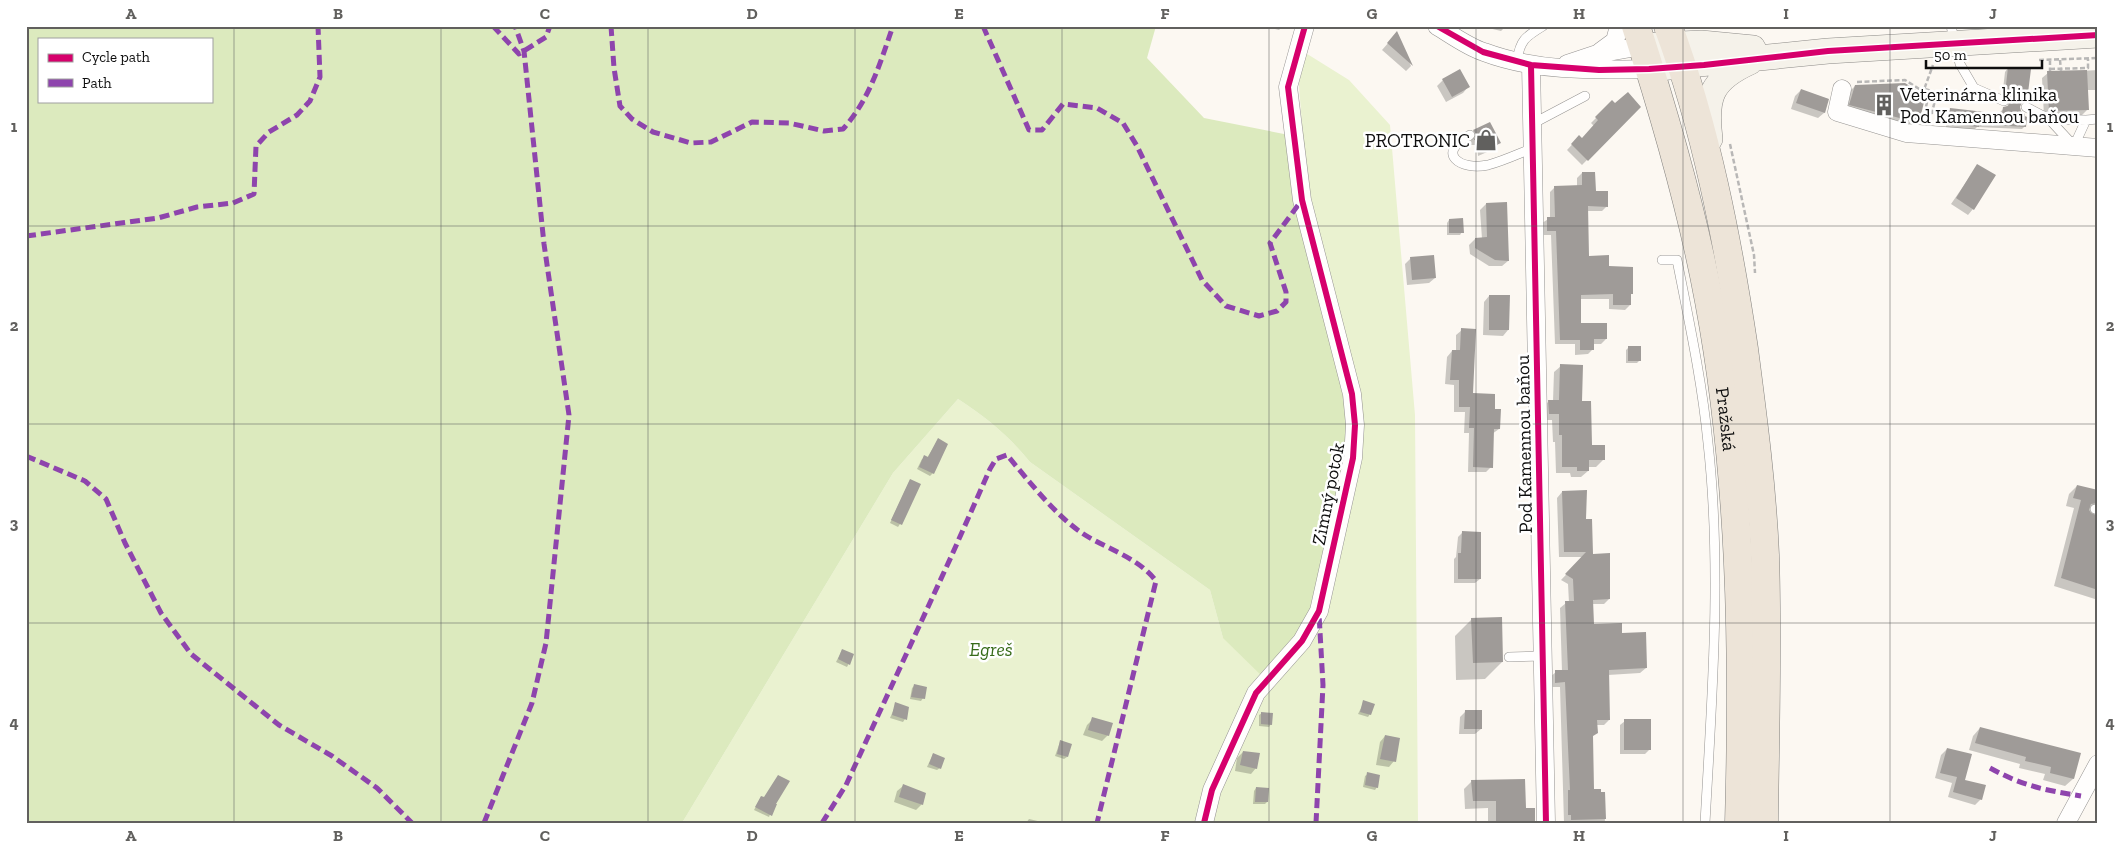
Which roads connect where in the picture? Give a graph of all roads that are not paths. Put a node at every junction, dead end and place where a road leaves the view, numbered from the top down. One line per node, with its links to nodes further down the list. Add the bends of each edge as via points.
1 (1305, 26): 31 (street, Zimný potok, via 1288,87 1302,200 1352,394 1355,425 1353,458 1319,611 1302,641 1256,693 1212,790)
2 (1437, 26): 12 (street, via 1483,52)
3 (1543, 26): 12 (lane, Pod Kamennou baňou, via 1519,46)
4 (1620, 26): 10 (street, via 1615,41)
5 (1952, 34): 6 (street); 9 (street); 16 (lane, via 1960,64 1974,88)
6 (2098, 35)
7 (1675, 40): 8 (street); 9 (street, via 1730,47); 11 (street); 26 (main road, Pražská)
8 (1642, 47): 10 (street); 13 (street, via 1599,70); 34 (main road, Pražská, via 1674,155 1709,300 1725,403 1740,610)
9 (1828, 51): 11 (street)
10 (1597, 54): 13 (street)
11 (1756, 59): 26 (street, via 1724,77 1710,99 1707,114)
12 (1524, 63): 13 (street); 21 (street, Pod Kamennou baňou)
13 (1556, 67)
14 (1850, 87): 23 (street, via 1837,112 1906,133)
15 (1585, 96): 21 (lane)
16 (2004, 101)
17 (2026, 107): 18 (lane)
18 (2049, 119): 20 (lane); 23 (lane)
19 (2098, 119): 20 (lane)
20 (2086, 120): 23 (lane)
21 (1531, 125): 24 (street, Pod Kamennou baňou)
22 (1470, 135): 24 (lane, via 1456,143 1453,150 1454,158 1460,164 1487,165)
23 (2074, 146): 25 (street)
24 (1533, 148): 29 (street, Pod Kamennou baňou)
25 (2098, 148)
26 (1716, 194): 35 (main road, Pražská, via 1756,438 1765,555)
27 (1662, 260): 33 (lane, via 1677,260 1698,369 1708,444 1714,526 1714,659)
28 (1509, 656): 29 (lane)
29 (1543, 656): 32 (street, Pod Kamennou baňou)
30 (2098, 764): 36 (street)
31 (1204, 823)
32 (1546, 823)
33 (1705, 823)
34 (1739, 823)
35 (1764, 823)
36 (2066, 823)

